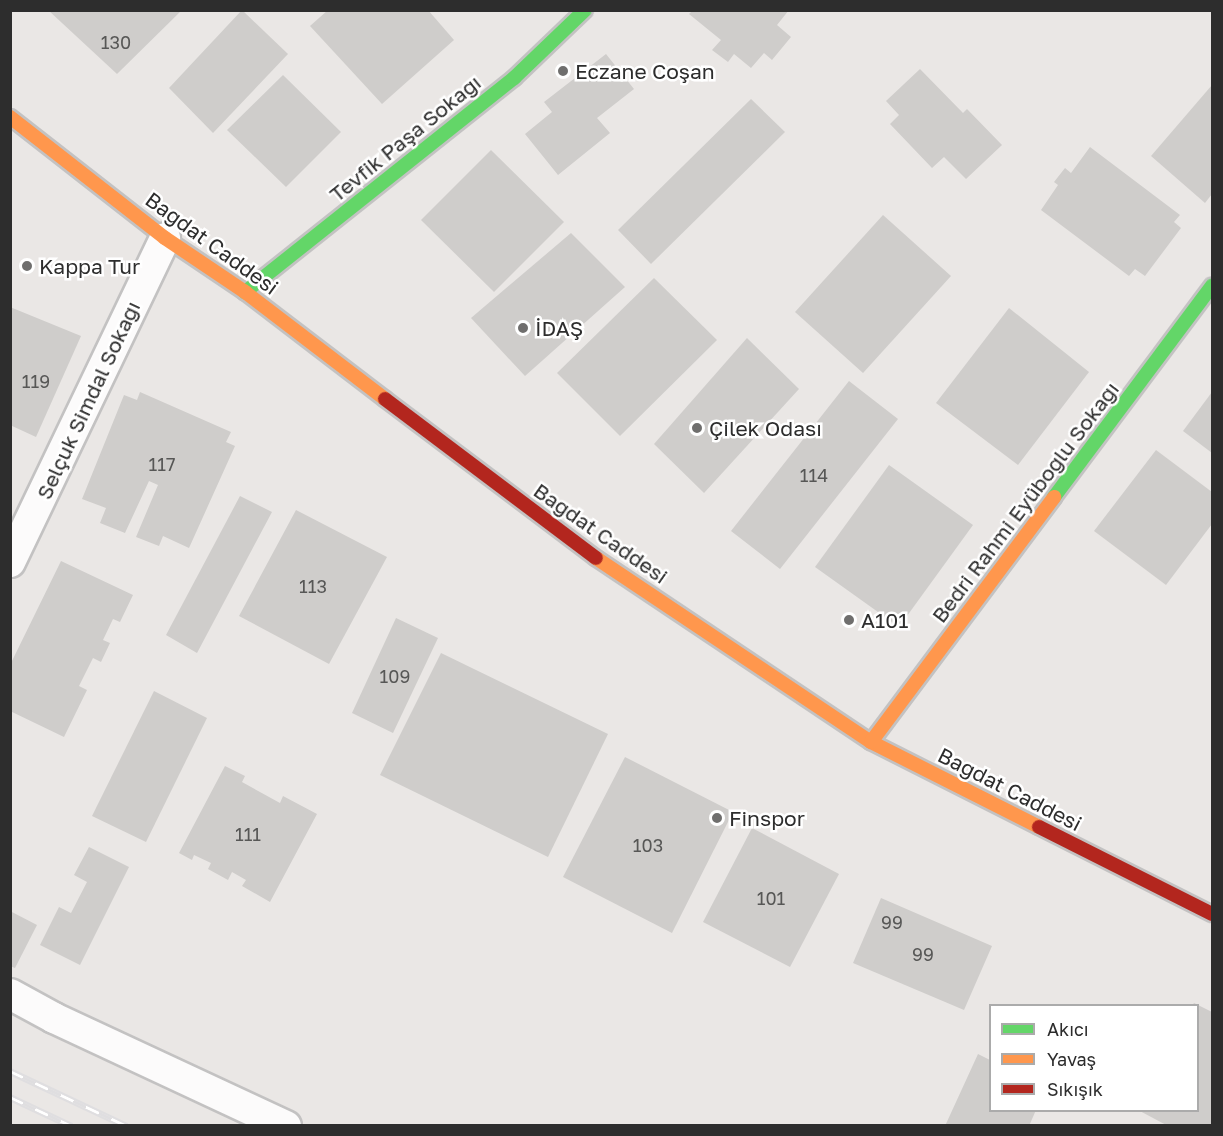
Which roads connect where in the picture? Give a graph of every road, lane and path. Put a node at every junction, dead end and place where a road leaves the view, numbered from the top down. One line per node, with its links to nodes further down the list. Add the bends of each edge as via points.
1 (585, 10): 5 (main road, Tevfik Paşa Sokağı, via 514,78)
2 (10, 117): 3 (main road, Bağdat Caddesi)
3 (165, 238): 5 (main road, Bağdat Caddesi); 6 (street, Selçuk Simdal Sokağı)
4 (1212, 286): 7 (main road, Bedri Rahmi Eyüboğlu Sokağı)
5 (245, 292): 7 (main road, Bağdat Caddesi, via 573,543)
6 (10, 562)
7 (871, 742): 8 (main road, Bağdat Caddesi)
8 (1212, 914)
9 (10, 994): 10 (street)
10 (286, 1125)

